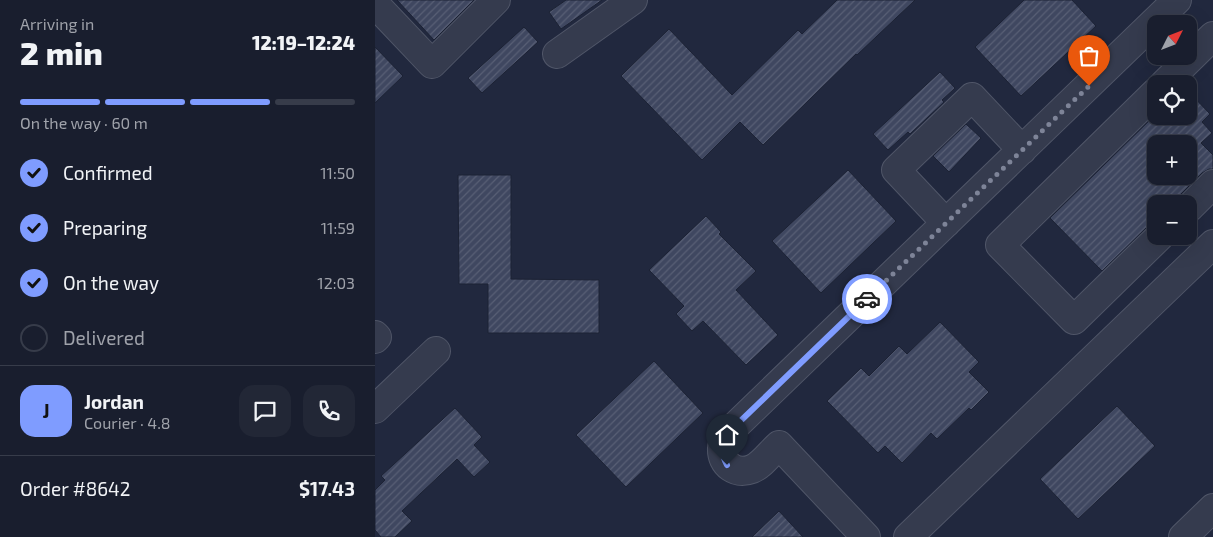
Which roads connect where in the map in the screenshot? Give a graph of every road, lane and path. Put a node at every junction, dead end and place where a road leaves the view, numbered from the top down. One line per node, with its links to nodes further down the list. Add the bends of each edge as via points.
1 (496, 0): 4 (street, via 432,64)
2 (633, 0): 6 (street)
3 (1177, 0): 9 (street)
4 (375, 4)
5 (1213, 36): 7 (street)
6 (557, 54)
7 (1174, 75)
8 (1147, 101): 14 (street, via 1001,245 1074,320)
9 (1022, 150): 12 (street); 12 (street, via 972,97 896,170)
10 (1213, 184): 11 (street)
11 (1197, 200)
12 (947, 223): 18 (street, via 728,433 721,446 727,465 745,471 754,468 779,445)
13 (1213, 244): 19 (street)
14 (1151, 245)
15 (436, 351): 16 (street)
16 (375, 409)
17 (1213, 508): 20 (street)
18 (866, 537)
19 (908, 537)
20 (1183, 537)

